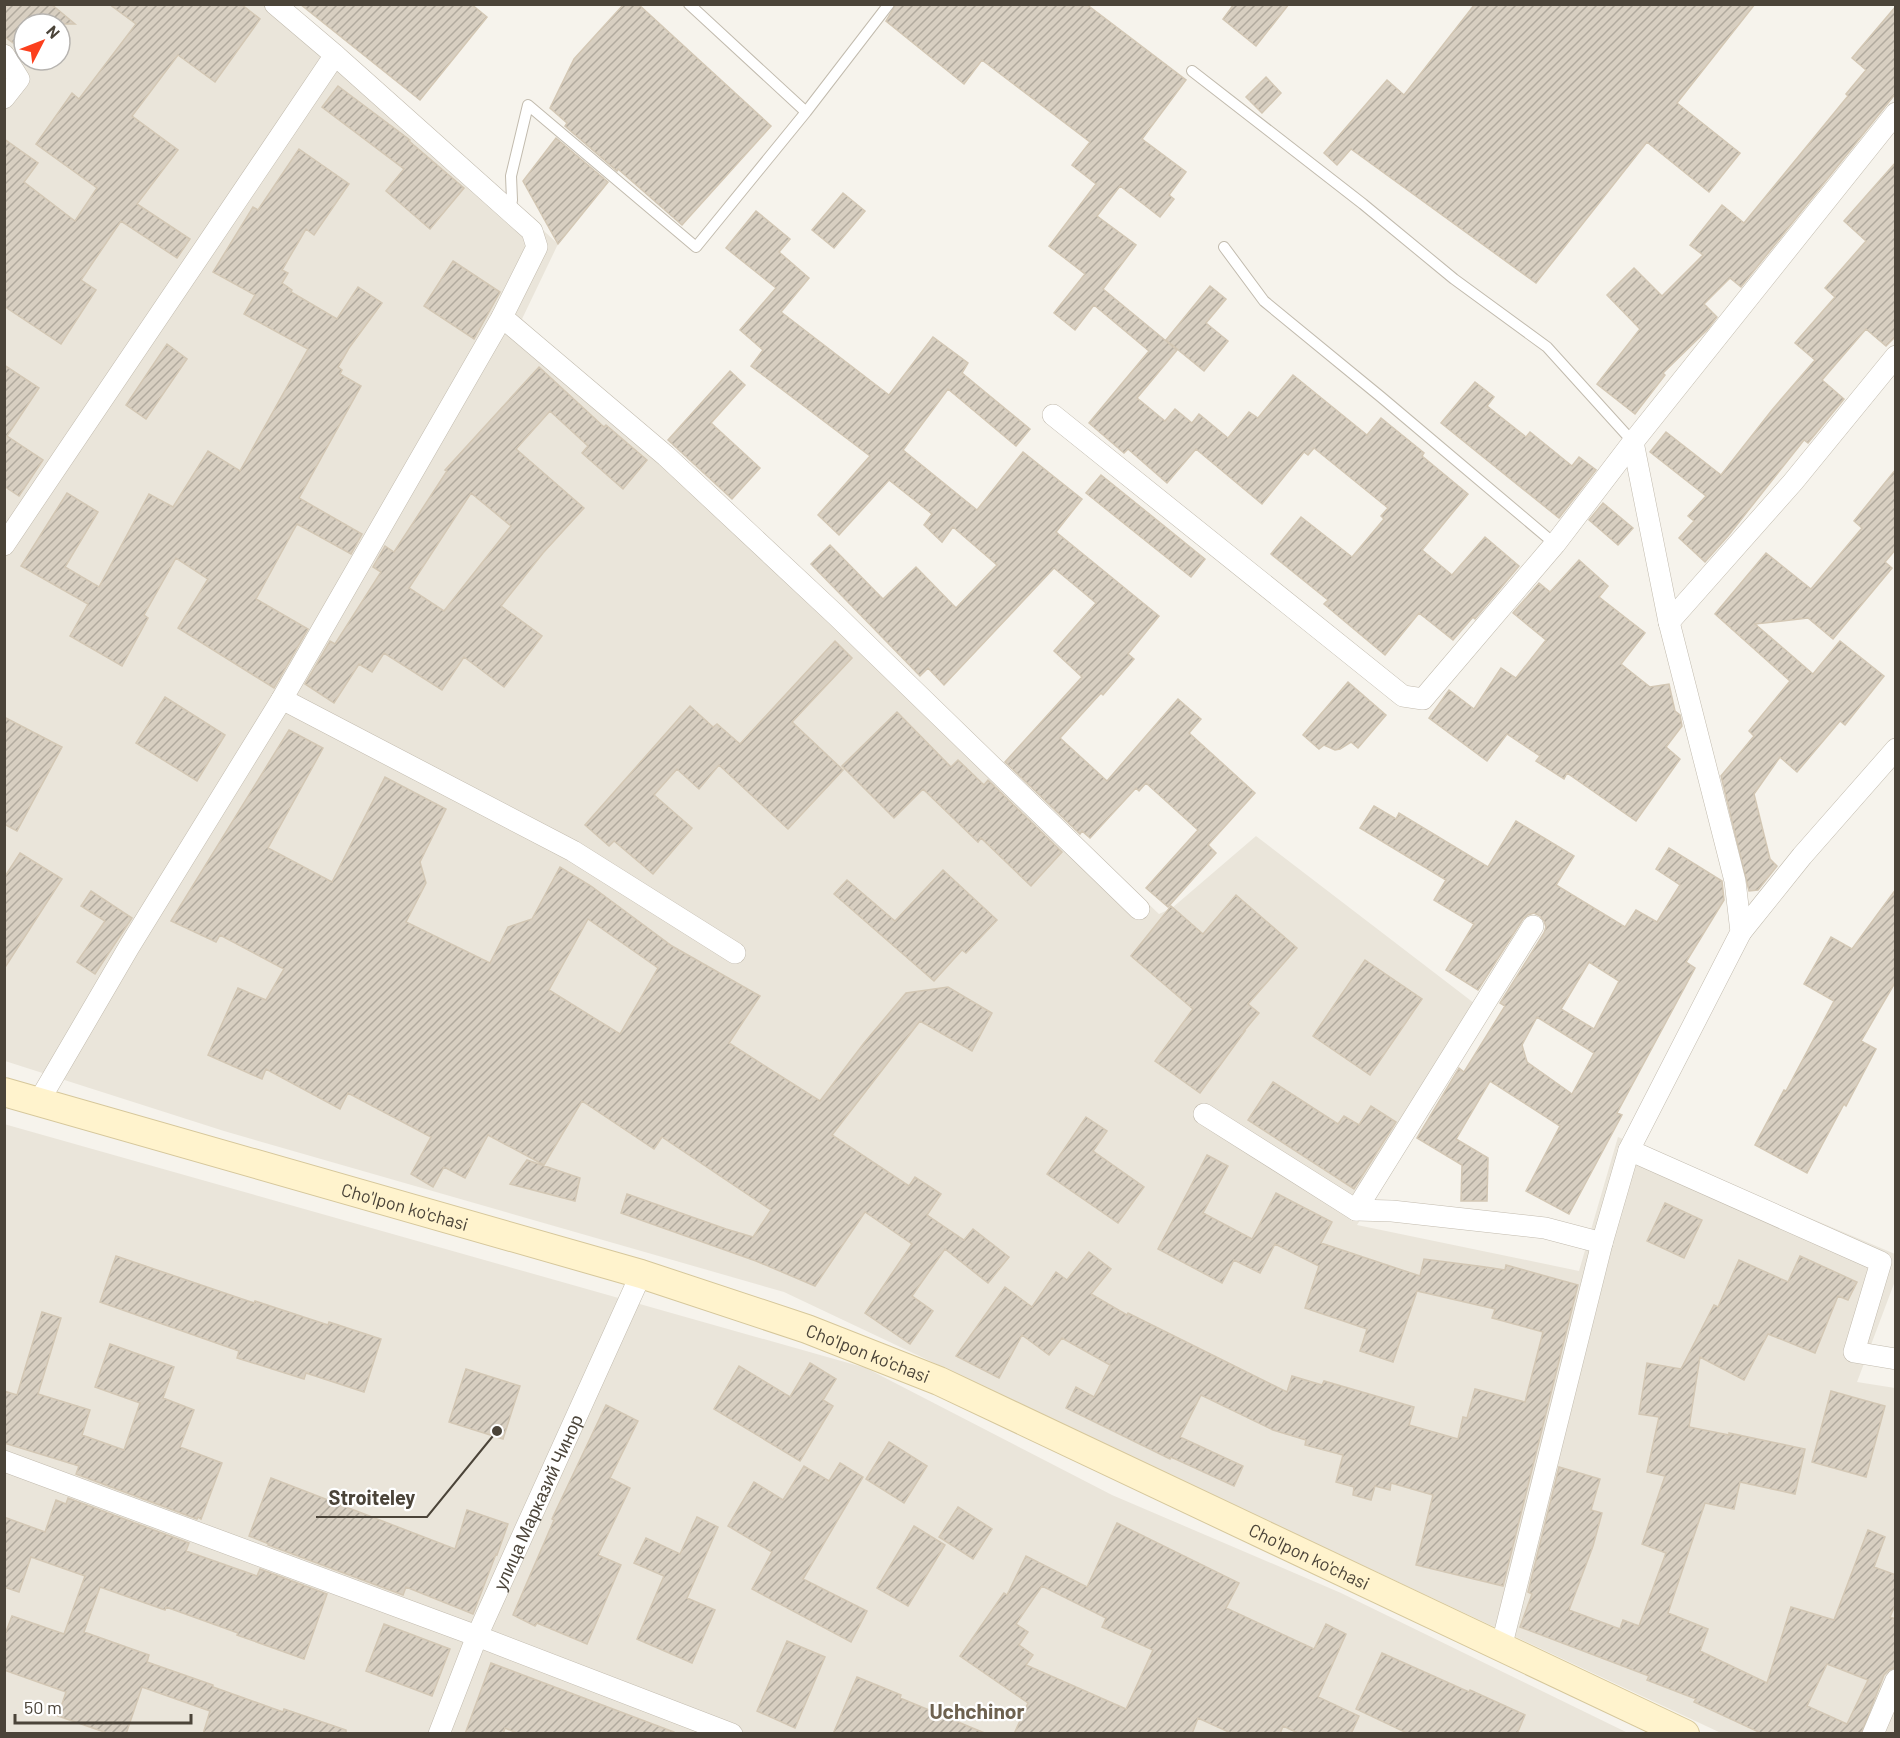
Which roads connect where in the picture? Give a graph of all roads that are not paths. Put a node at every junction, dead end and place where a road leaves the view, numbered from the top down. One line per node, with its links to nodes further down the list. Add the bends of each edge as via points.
1 (275, 4): 4 (street)
2 (689, 4): 8 (lane)
3 (889, 4): 8 (lane)
4 (335, 54): 10 (street); 16 (street)
5 (4, 55): 7 (street, via 19,79)
6 (1192, 71): 15 (lane, via 1454,279 1547,347)
7 (4, 98)
8 (806, 112): 10 (lane, via 696,247 528,105 511,176)
9 (1896, 113): 15 (street)
10 (510, 211): 12 (street, via 532,231 537,247)
11 (1224, 247): 17 (lane, via 1264,301)
12 (502, 317): 19 (street); 21 (street, via 683,472)
13 (1896, 356): 18 (street, via 1793,482)
14 (1053, 415): 17 (street, via 1403,696 1423,699)
15 (1633, 442): 17 (street); 18 (street)
16 (4, 544)
17 (1555, 544)
18 (1669, 622): 23 (street, via 1735,880)
19 (282, 699): 24 (street, via 573,851); 26 (street)
20 (1896, 749): 23 (street, via 1802,855)
21 (1139, 909)
22 (1533, 926): 29 (street)
23 (1741, 932): 28 (street)
24 (735, 953)
25 (4, 1092): 26 (main road, Cho'lpon ko'chasi)
26 (39, 1101): 31 (main road, Cho'lpon ko'chasi)
27 (1204, 1114): 29 (street)
28 (1629, 1150): 30 (street); 32 (street, via 1881,1262 1854,1352)
29 (1356, 1210): 30 (street, via 1545,1228)
30 (1602, 1243): 35 (street)
31 (641, 1274): 34 (street, улица Марказий Чинор); 35 (main road, Cho'lpon ko'chasi, via 807,1329 939,1381)
32 (1896, 1359)
33 (4, 1461): 34 (street)
34 (477, 1636): 37 (street); 38 (street, улица Марказий Чинор)
35 (1501, 1648): 40 (main road, Cho'lpon ko'chasi)
36 (1896, 1680): 41 (street)
37 (708, 1729): 39 (street)
38 (439, 1734)
39 (732, 1734)
40 (1685, 1734)
41 (1873, 1734)

